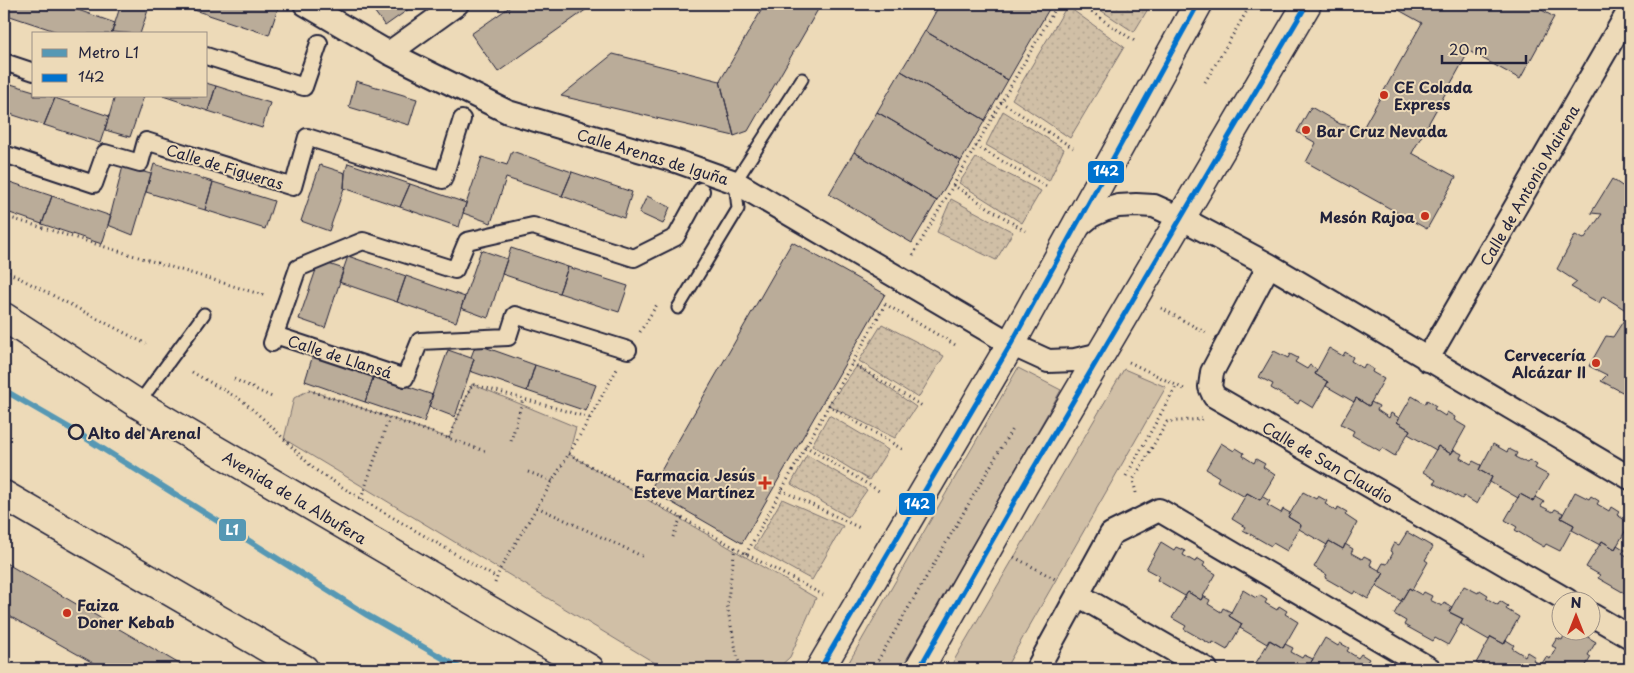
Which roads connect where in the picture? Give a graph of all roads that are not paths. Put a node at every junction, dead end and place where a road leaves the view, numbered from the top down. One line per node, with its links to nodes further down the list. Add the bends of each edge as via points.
1 (306, 4): 7 (street, Calle Arenas de Iguña)
2 (457, 4): 7 (street)
3 (1198, 4): 17 (main road)
4 (1306, 4): 16 (main road)
5 (1630, 9): 25 (street, Calle de Antonio Mairena)
6 (319, 42): 8 (street, via 304,87)
7 (389, 53): 14 (street, Calle Arenas de Iguña, via 508,112 676,161)
8 (208, 57)
9 (4, 62): 10 (street)
10 (32, 71)
11 (802, 79): 14 (lane)
12 (462, 119): 13 (street, Calle de Figueras, via 443,180 307,136 293,188 146,141 140,163 105,153 94,184)
13 (4, 154)
14 (735, 182): 19 (lane, via 738,209); 22 (street, Calle Arenas de Iguña)
15 (701, 191): 23 (street, Calle de Llansá, via 676,236 634,258 533,226 467,241 455,270 363,241 298,268 274,339 405,378 420,341 508,337 515,315)
16 (1181, 218): 17 (street, via 1154,206 1118,206 1091,216); 18 (street); 24 (main road)
17 (1074, 230): 22 (main road)
18 (1269, 265): 25 (street); 30 (street, Calle de San Claudio, via 1212,372 1210,387 1214,396)
19 (678, 308)
20 (204, 314): 26 (lane)
21 (4, 318): 26 (main road, Avenida de la Albufera)
22 (1011, 344): 24 (street, Calle Arenas de Iguña, via 1048,361 1075,360); 35 (main road)
23 (628, 350)
24 (1101, 354): 36 (main road)
25 (1428, 360): 27 (street)
26 (138, 404): 34 (main road, Avenida de la Albufera)
27 (1630, 478)
28 (4, 495): 33 (main road)
29 (1070, 588): 37 (street); 38 (street); 39 (street, via 1111,534 1159,510)
30 (1552, 591)
31 (1602, 621): 32 (street)
32 (1630, 637)
33 (304, 669)
34 (590, 669)
35 (820, 669)
36 (919, 669)
37 (1037, 669)
38 (1206, 669)
39 (1430, 669)

